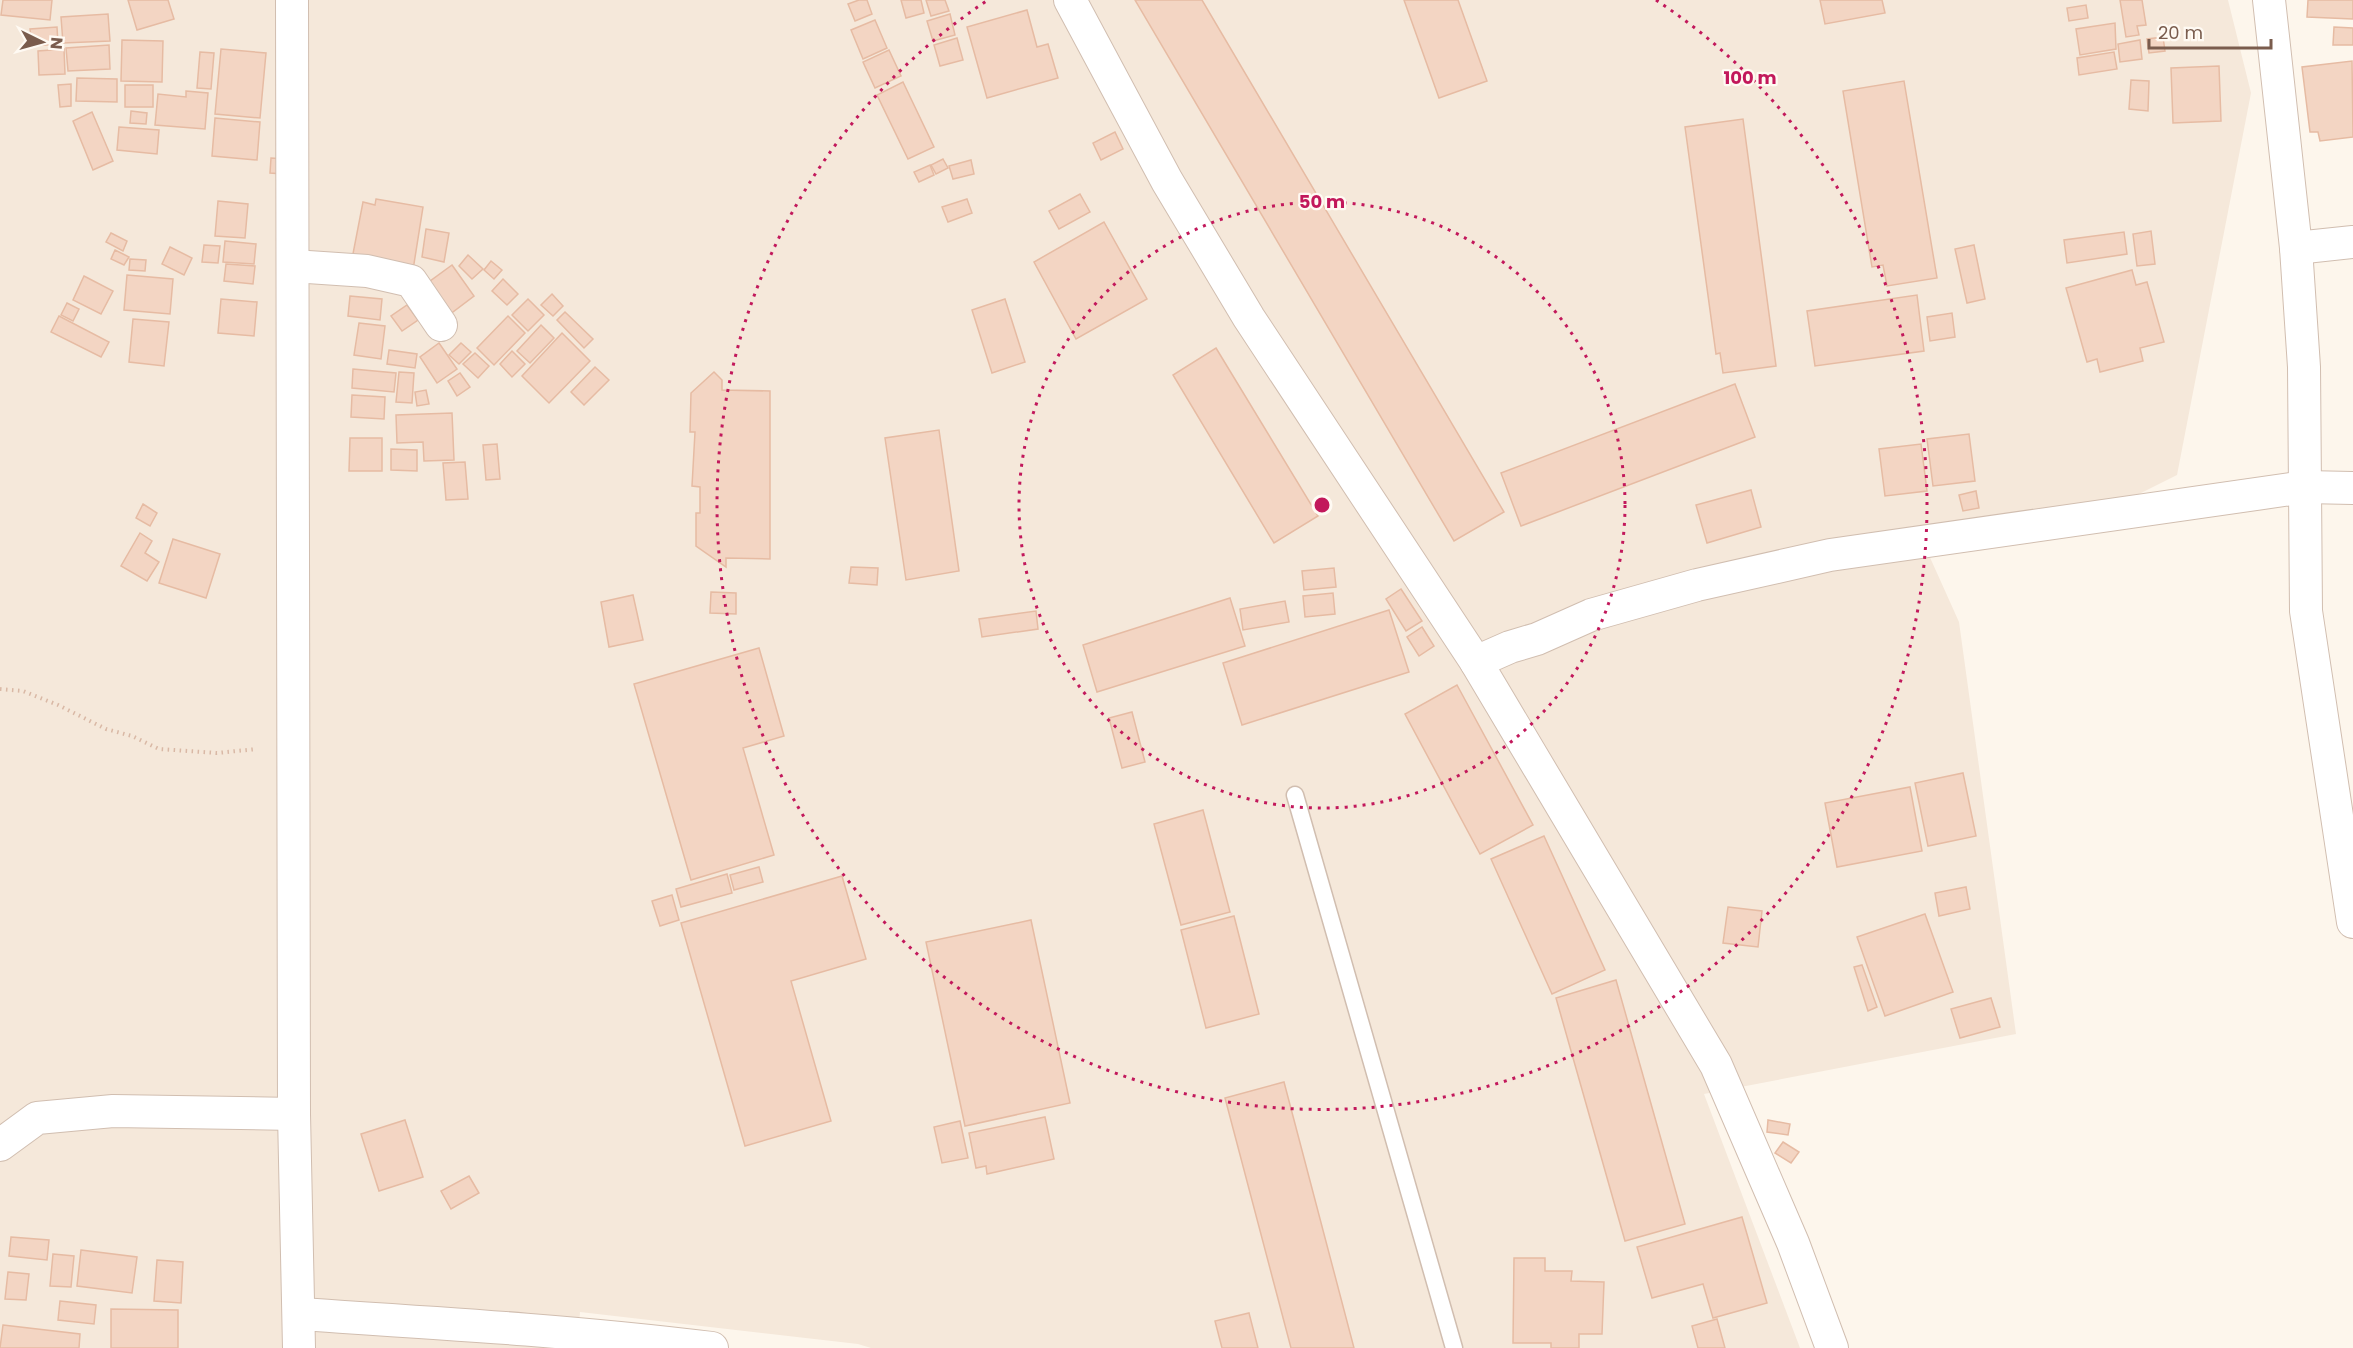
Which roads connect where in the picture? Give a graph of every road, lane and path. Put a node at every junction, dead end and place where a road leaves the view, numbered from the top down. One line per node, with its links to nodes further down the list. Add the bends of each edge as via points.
1 (292, 0): 6 (street)
2 (1070, 0): 10 (street, via 1167,180 1249,318)
3 (2269, 0): 5 (street)
4 (2353, 242): 5 (street)
5 (2296, 248): 8 (street, via 2304,367)
6 (293, 266): 7 (street, via 367,271 411,281); 12 (street)
7 (441, 325)
8 (2305, 487): 9 (street); 10 (street, via 1830,555 1697,585 1591,615); 14 (street, via 2306,611)
9 (2353, 488)
10 (1476, 662): 21 (street, via 1716,1065 1793,1243)
11 (0, 689): 12 (path, via 23,691 159,749 217,753)
12 (293, 750): 15 (street)
13 (1295, 795): 20 (lane)
14 (2353, 922)
15 (294, 1114): 16 (street, via 113,1111 37,1118); 17 (street)
16 (0, 1145)
17 (299, 1314): 18 (street); 19 (street, via 497,1327)
18 (299, 1348)
19 (712, 1348)
20 (1454, 1348)
21 (1832, 1348)

